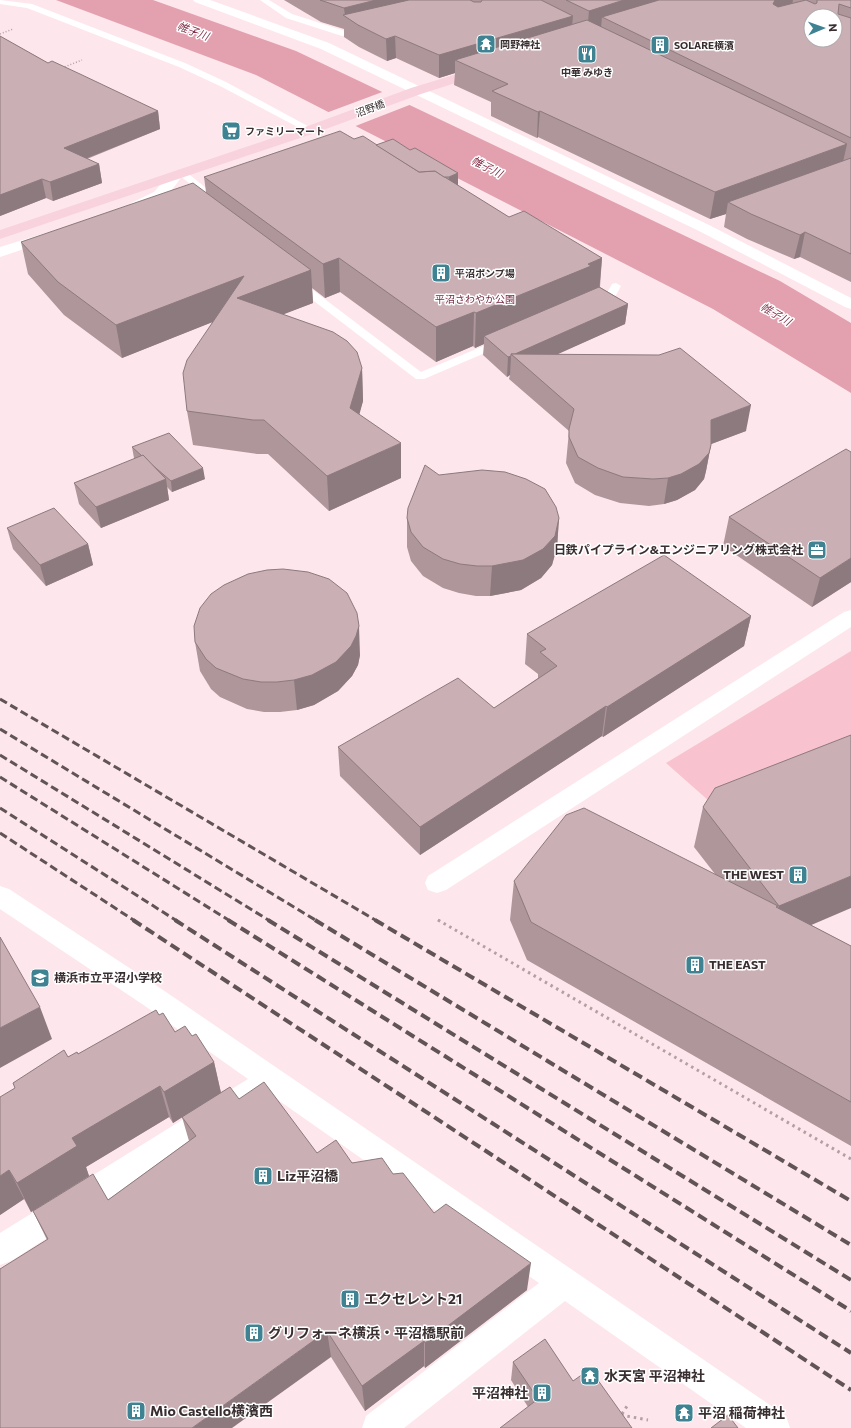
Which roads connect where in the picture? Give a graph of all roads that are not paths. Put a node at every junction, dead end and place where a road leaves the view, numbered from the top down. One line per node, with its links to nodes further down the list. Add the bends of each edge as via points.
1 (199, 0): 6 (street, via 326,46)
2 (264, 0): 4 (lane, via 289,16 345,34)
3 (0, 2): 7 (lane, via 29,6 182,65)
4 (368, 29)
5 (496, 66): 6 (street, 沼野橋)
6 (412, 92): 7 (street, 沼野橋); 12 (street)
7 (310, 130): 8 (street, 沼野橋)
8 (179, 174): 9 (lane, via 216,196); 10 (street, via 156,199); 14 (street, 沼野橋)
9 (200, 203)
10 (120, 212)
11 (719, 222): 12 (street)
12 (704, 228): 18 (street)
13 (61, 232): 15 (street)
14 (0, 235)
15 (0, 252)
16 (288, 277): 20 (lane, via 420,377)
17 (616, 286): 19 (lane, via 611,295)
18 (851, 304)
19 (581, 308)
20 (508, 339)
21 (851, 617): 22 (street)
22 (437, 883)
23 (0, 896): 24 (street)
24 (271, 1079): 25 (street); 26 (street)
25 (0, 1250)
26 (564, 1283): 27 (street); 28 (street)
27 (378, 1428)
28 (774, 1428)

